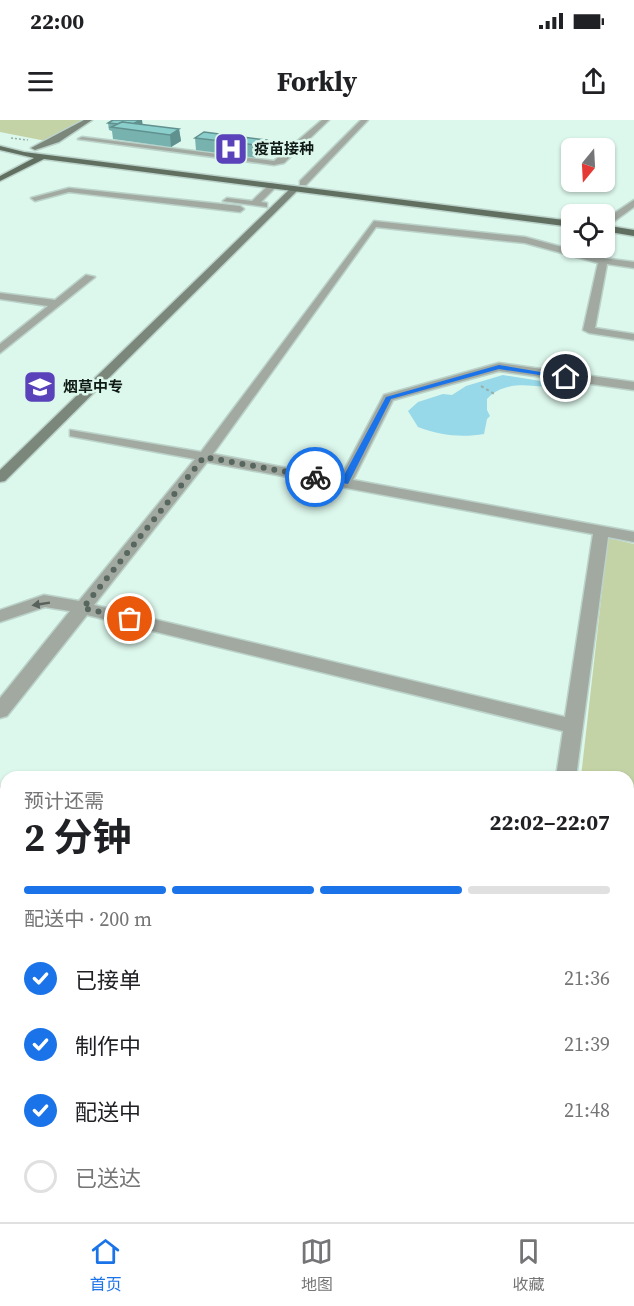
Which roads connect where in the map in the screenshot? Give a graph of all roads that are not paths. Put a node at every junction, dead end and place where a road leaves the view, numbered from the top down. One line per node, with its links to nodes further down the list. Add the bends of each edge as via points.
1 (89, 120): 5 (street)
2 (326, 120): 10 (street, via 274,163)
3 (365, 120): 17 (street)
4 (82, 139): 10 (street)
5 (56, 140): 8 (street); 9 (street)
6 (0, 142): 8 (main road)
7 (0, 148): 11 (main road)
8 (35, 148): 9 (main road); 11 (main road)
9 (52, 150): 12 (main road); 17 (main road)
10 (183, 152): 13 (street)
11 (24, 154): 12 (main road); 14 (main road)
12 (43, 156): 15 (main road); 16 (main road)
13 (173, 159)
14 (0, 169)
15 (0, 179)
16 (274, 185): 17 (main road); 20 (street)
17 (300, 185): 24 (main road); 26 (main road); 41 (street)
18 (35, 198): 21 (street, via 69,190)
19 (634, 203): 25 (street)
20 (254, 204): 21 (street, via 213,201); 22 (street)
21 (206, 205): 23 (street)
22 (264, 205)
23 (240, 209)
24 (561, 217)
25 (615, 217)
26 (561, 222)
27 (615, 226): 28 (main road)
28 (634, 227)
29 (615, 228): 30 (main road)
30 (634, 233)
31 (603, 261): 32 (street); 36 (street, via 589,330); 40 (street, via 525,240 374,224)
32 (634, 265)
33 (90, 277): 35 (street)
34 (0, 296): 35 (street)
35 (57, 304): 37 (street)
36 (634, 337)
37 (0, 350)
38 (634, 386): 42 (street, via 499,367 388,398)
39 (75, 433): 40 (street)
40 (204, 457): 42 (street); 45 (street)
41 (0, 478)
42 (345, 482): 43 (street)
43 (601, 531): 44 (street); 48 (street)
44 (634, 537)
45 (83, 608): 46 (street, one-way to 46, via 44,601); 47 (street); 48 (street)
46 (0, 616)
47 (0, 711)
48 (573, 726): 49 (street)
49 (567, 771)

